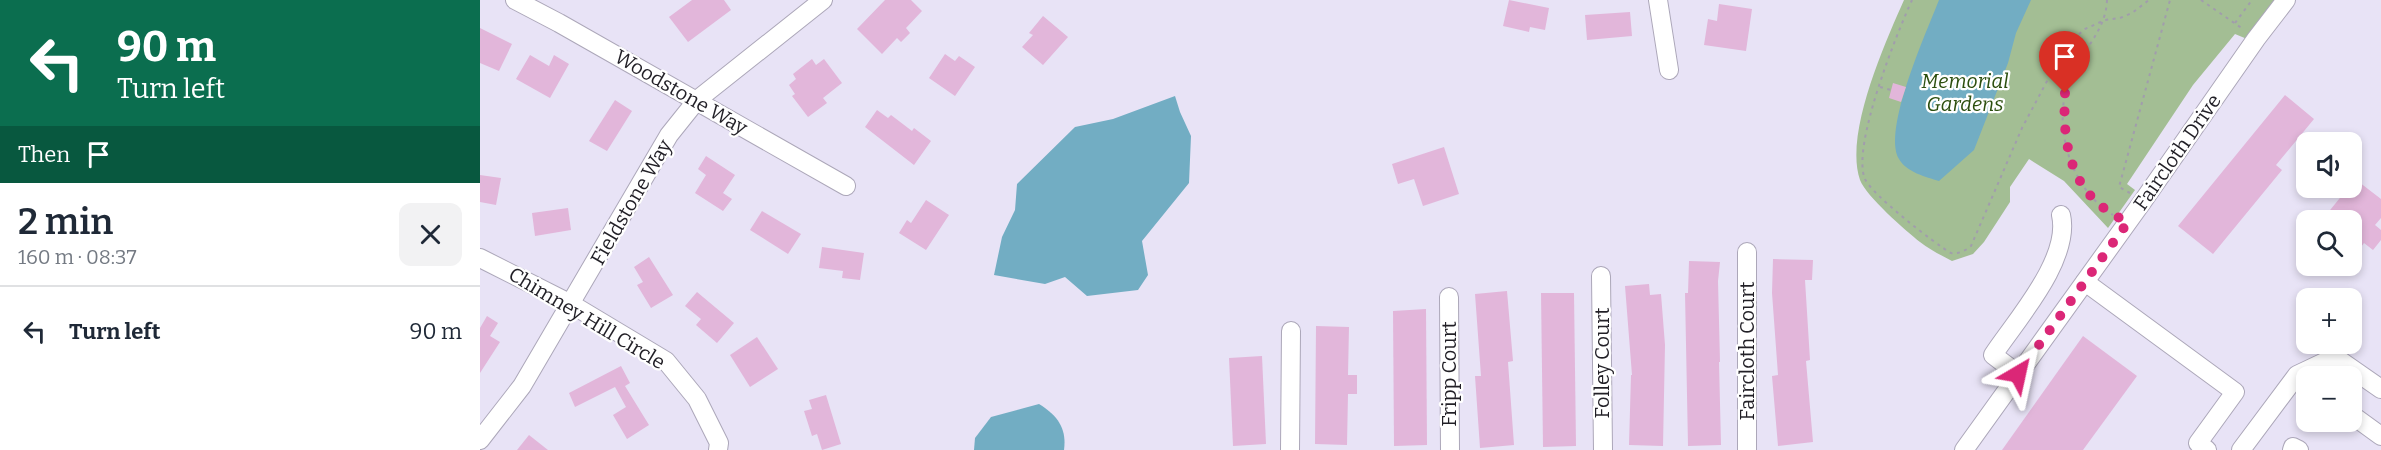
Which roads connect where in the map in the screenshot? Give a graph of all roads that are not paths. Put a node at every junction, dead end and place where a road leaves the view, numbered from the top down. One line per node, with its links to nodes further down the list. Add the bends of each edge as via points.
1 (515, 0): 6 (street, Woodstone Way)
2 (823, 0): 6 (street, Fieldstone Way)
3 (1658, 0): 5 (street)
4 (2286, 0): 12 (street, Faircloth Drive)
5 (1669, 70)
6 (697, 100): 7 (street, Woodstone Way); 14 (street, Fieldstone Way, via 669,135)
7 (846, 186)
8 (2061, 215): 18 (street, via 2064,228 2050,273 1993,355)
9 (1747, 252): 29 (street, Faircloth Court)
10 (480, 258): 14 (street, Chimney Hill Circle)
11 (1602, 276): 28 (street, Folley Court)
12 (2085, 282): 18 (street, Faircloth Drive); 31 (street, via 2235,392 2198,443)
13 (1449, 297): 27 (street, Fripp Court)
14 (571, 304): 24 (street, Fieldstone Way, via 522,386); 25 (street, Chimney Hill Circle, via 666,361 697,399)
15 (1291, 331): 26 (street)
16 (2322, 366): 17 (street, via 2335,357)
17 (2348, 366)
18 (2018, 374): 30 (street, Faircloth Drive)
19 (2362, 376): 21 (street)
20 (2296, 386): 32 (street)
21 (2381, 389)
22 (2362, 422): 23 (street)
23 (2381, 436)
24 (480, 440)
25 (718, 450)
26 (1290, 450)
27 (1449, 450)
28 (1603, 450)
29 (1747, 450)
30 (1964, 450)
31 (2207, 450)
32 (2241, 450)

